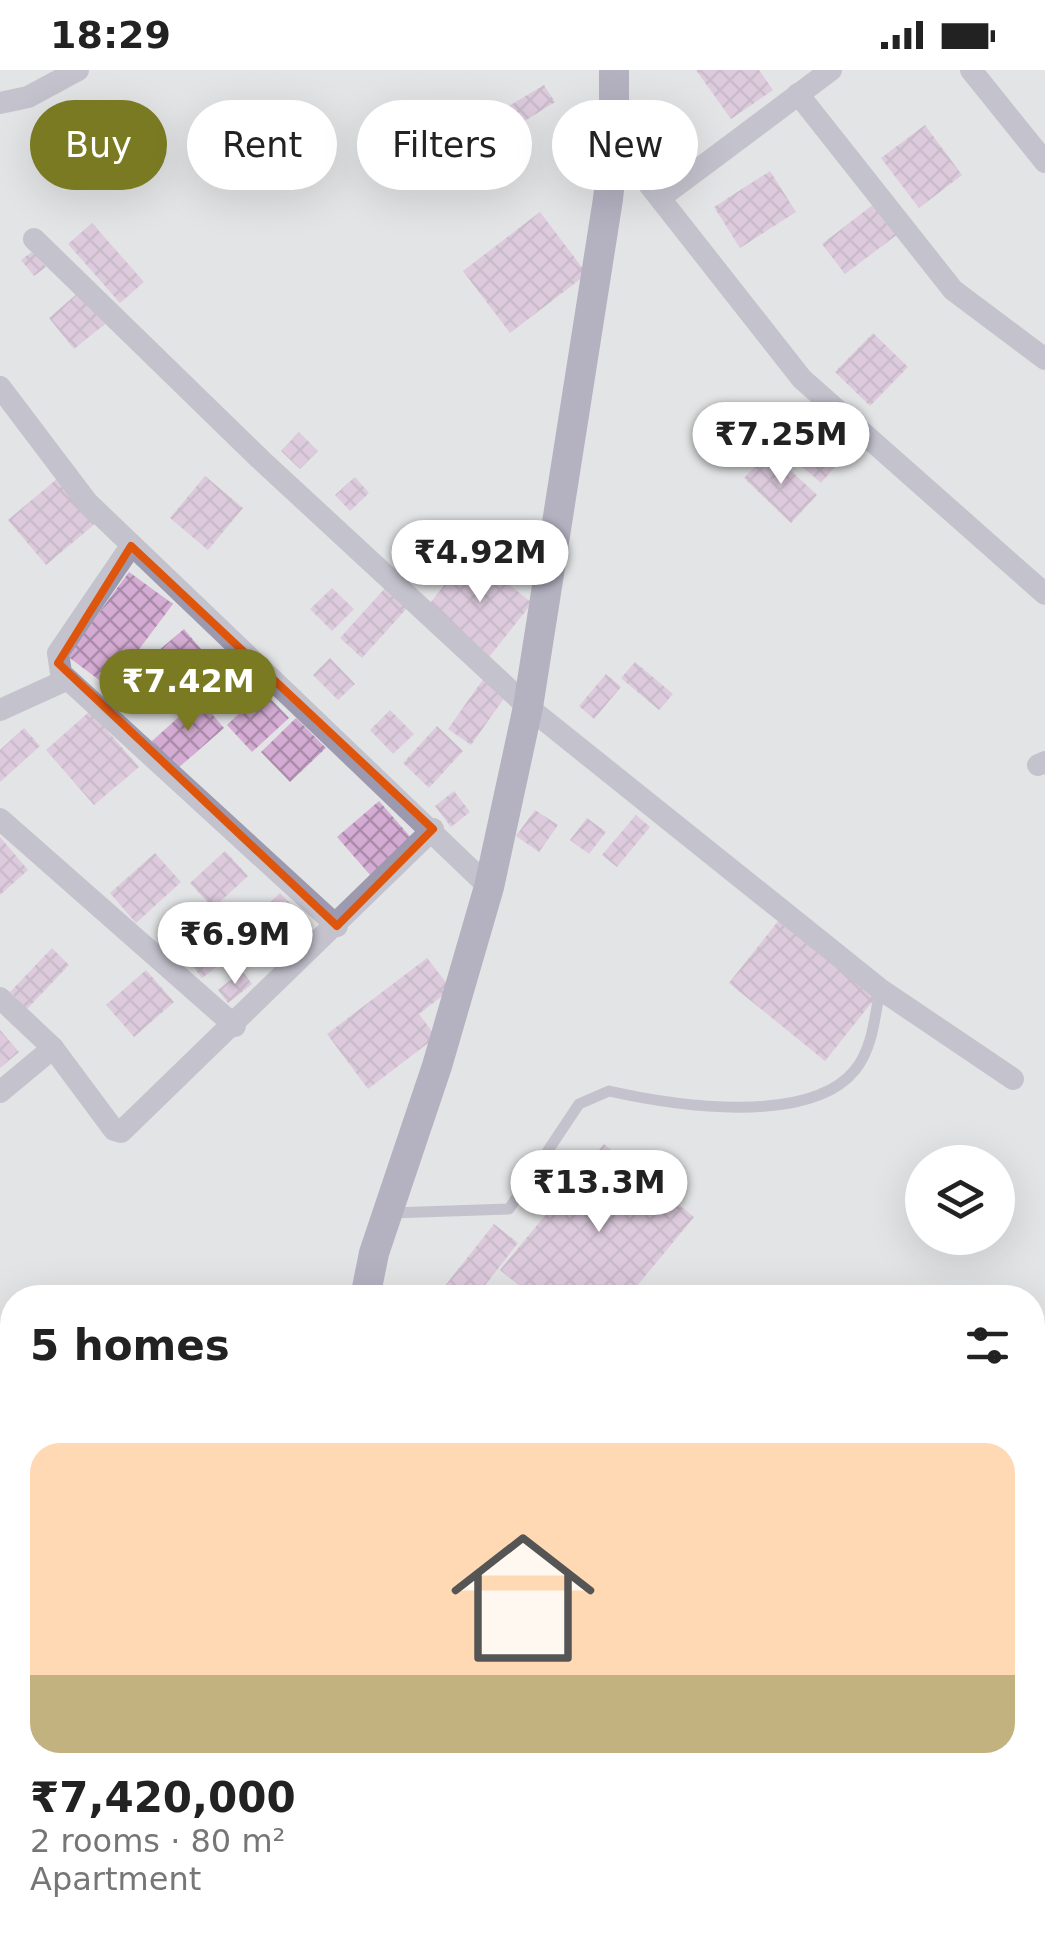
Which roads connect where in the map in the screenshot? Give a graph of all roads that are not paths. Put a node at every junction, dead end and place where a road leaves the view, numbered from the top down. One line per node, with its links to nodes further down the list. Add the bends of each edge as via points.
1 (78, 70): 7 (street, via 28,97)
2 (614, 70): 6 (street)
3 (830, 70): 5 (street)
4 (970, 70): 8 (street)
5 (798, 94): 11 (street); 13 (street, via 953,290)
6 (614, 100)
7 (0, 103)
8 (1045, 162)
9 (606, 190): 18 (street)
10 (654, 190): 11 (street)
11 (660, 198): 16 (street, via 802,379)
12 (34, 239): 18 (street)
13 (1045, 359)
14 (0, 386): 15 (street, via 87,502)
15 (131, 546): 17 (street, via 58,653); 21 (street)
16 (1045, 594)
17 (66, 680): 19 (street); 23 (street)
18 (528, 707): 22 (street); 24 (street)
19 (0, 710)
20 (0, 819): 26 (street)
21 (433, 829): 22 (street); 23 (street)
22 (489, 887): 30 (street)
23 (337, 926): 26 (street)
24 (880, 989): 28 (street); 30 (lane, via 866,1050 836,1086 736,1110 608,1091 579,1104 509,1209)
25 (0, 998): 27 (street)
26 (235, 1026): 27 (street, via 121,1132)
27 (52, 1048): 29 (street)
28 (1013, 1079)
29 (0, 1092)
30 (387, 1213): 31 (street)
31 (368, 1285)

